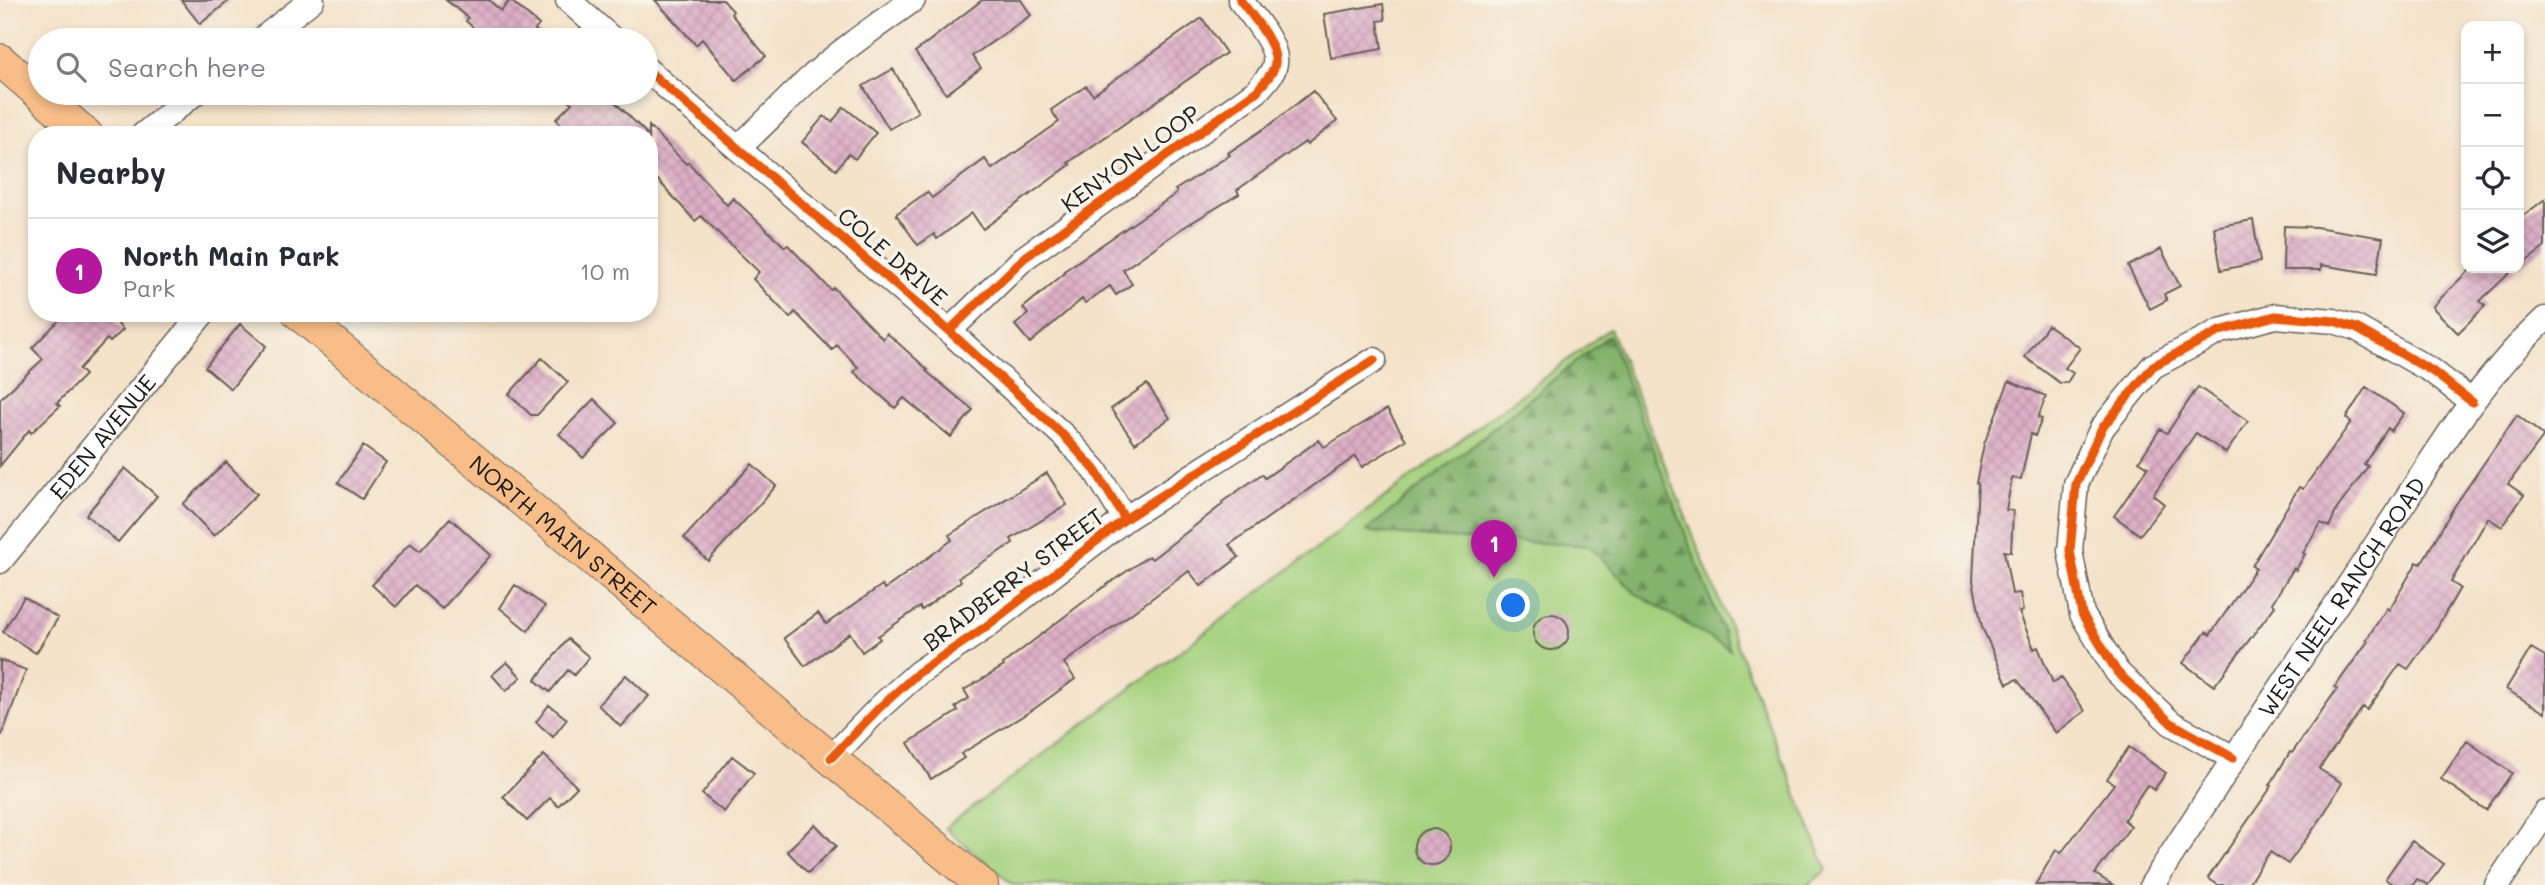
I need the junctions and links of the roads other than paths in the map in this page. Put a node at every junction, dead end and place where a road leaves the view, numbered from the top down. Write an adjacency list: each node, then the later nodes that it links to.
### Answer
1 (312, 0): 5 (street)
2 (568, 0): 6 (street)
3 (913, 0): 14 (street)
4 (1240, 0): 18 (street, KENYON LOOP)
5 (276, 28)
6 (599, 28)
7 (3, 67): 9 (main road)
8 (658, 79): 14 (street, COLE DRIVE)
9 (28, 87)
10 (50, 105): 12 (main road)
11 (180, 105): 13 (street)
12 (76, 126)
13 (154, 126)
14 (739, 147): 18 (street, COLE DRIVE)
15 (2545, 319): 20 (street, WEST NEEL RANCH ROAD)
16 (196, 322): 22 (street, EDEN AVENUE)
17 (309, 322): 23 (main road, NORTH MAIN STREET)
18 (950, 331): 21 (street, COLE DRIVE)
19 (1374, 360): 21 (street, BRADBERRY STREET)
20 (2472, 402): 24 (street, WEST NEEL RANCH ROAD); 24 (street)
21 (1125, 519): 23 (street, BRADBERRY STREET)
22 (0, 561)
23 (831, 758): 26 (main road, NORTH MAIN STREET)
24 (2233, 758): 27 (street, WEST NEEL RANCH ROAD)
25 (2545, 813): 28 (street)
26 (982, 885)
27 (2152, 885)
28 (2497, 885)

